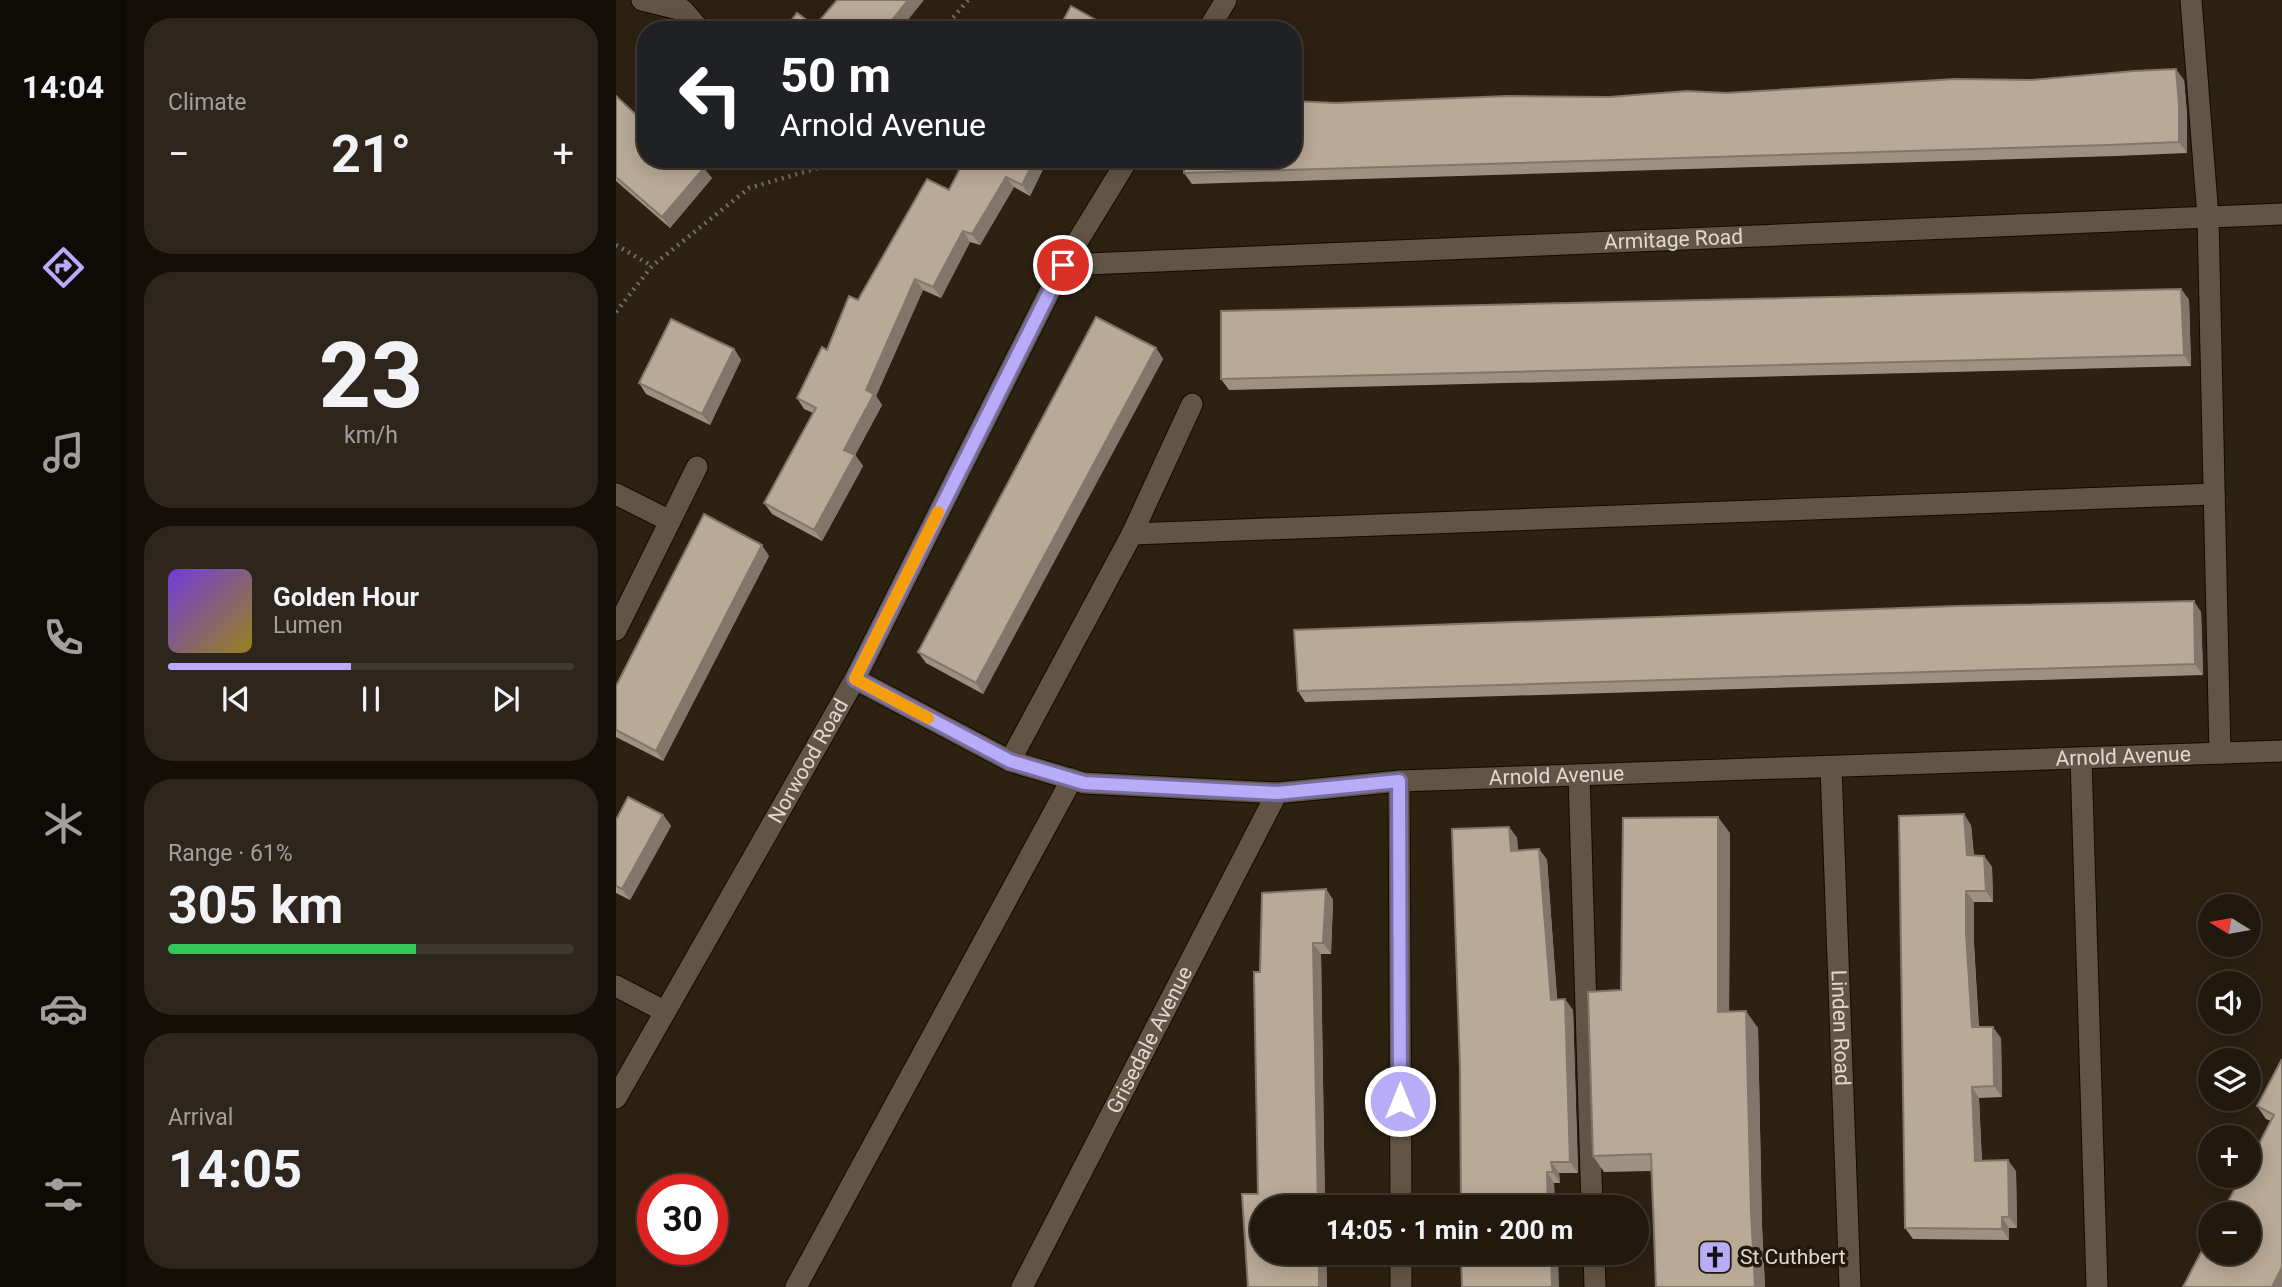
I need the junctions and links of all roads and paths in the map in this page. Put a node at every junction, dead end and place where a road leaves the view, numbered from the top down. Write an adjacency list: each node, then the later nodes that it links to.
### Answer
1 (642, 0): 5 (street)
2 (968, 0): 6 (path)
3 (1226, 0): 7 (street)
4 (2192, 0): 11 (street)
5 (692, 21)
6 (951, 21)
7 (1213, 21)
8 (818, 168): 14 (path)
9 (1122, 168): 13 (street, Norwood Road)
10 (2282, 214): 11 (street, Armitage Road)
11 (2208, 217): 13 (street, Armitage Road); 19 (street)
12 (616, 245): 14 (path)
13 (1063, 265): 23 (street, Norwood Road)
14 (652, 266): 15 (path)
15 (616, 312)
16 (1192, 404): 21 (street)
17 (697, 467): 20 (street)
18 (616, 494): 20 (street)
19 (2214, 494): 21 (street); 25 (street)
20 (670, 521): 22 (street)
21 (1132, 534): 27 (street)
22 (616, 630)
23 (855, 679): 27 (street, Arnold Avenue); 34 (street, Norwood Road)
24 (2282, 751): 25 (street, Arnold Avenue)
25 (2220, 753): 26 (street, Arnold Avenue)
26 (2081, 758): 28 (street, Arnold Avenue); 45 (street)
27 (1010, 761): 30 (street, Arnold Avenue)
28 (1831, 767): 29 (street, Arnold Avenue); 44 (street, Linden Road)
29 (1579, 775): 31 (street, Arnold Avenue); 37 (street)
30 (1072, 779): 32 (street, Arnold Avenue); 40 (street)
31 (1399, 781): 32 (street, Arnold Avenue); 36 (street)
32 (1277, 793): 41 (street, Grisedale Avenue)
33 (616, 986): 34 (street)
34 (664, 1011): 35 (street, Norwood Road)
35 (616, 1098)
36 (1401, 1195)
37 (1592, 1195)
38 (1401, 1265): 42 (street)
39 (1594, 1265): 43 (street)
40 (796, 1287)
41 (1022, 1287)
42 (1401, 1287)
43 (1595, 1287)
44 (1850, 1287)
45 (2097, 1287)

